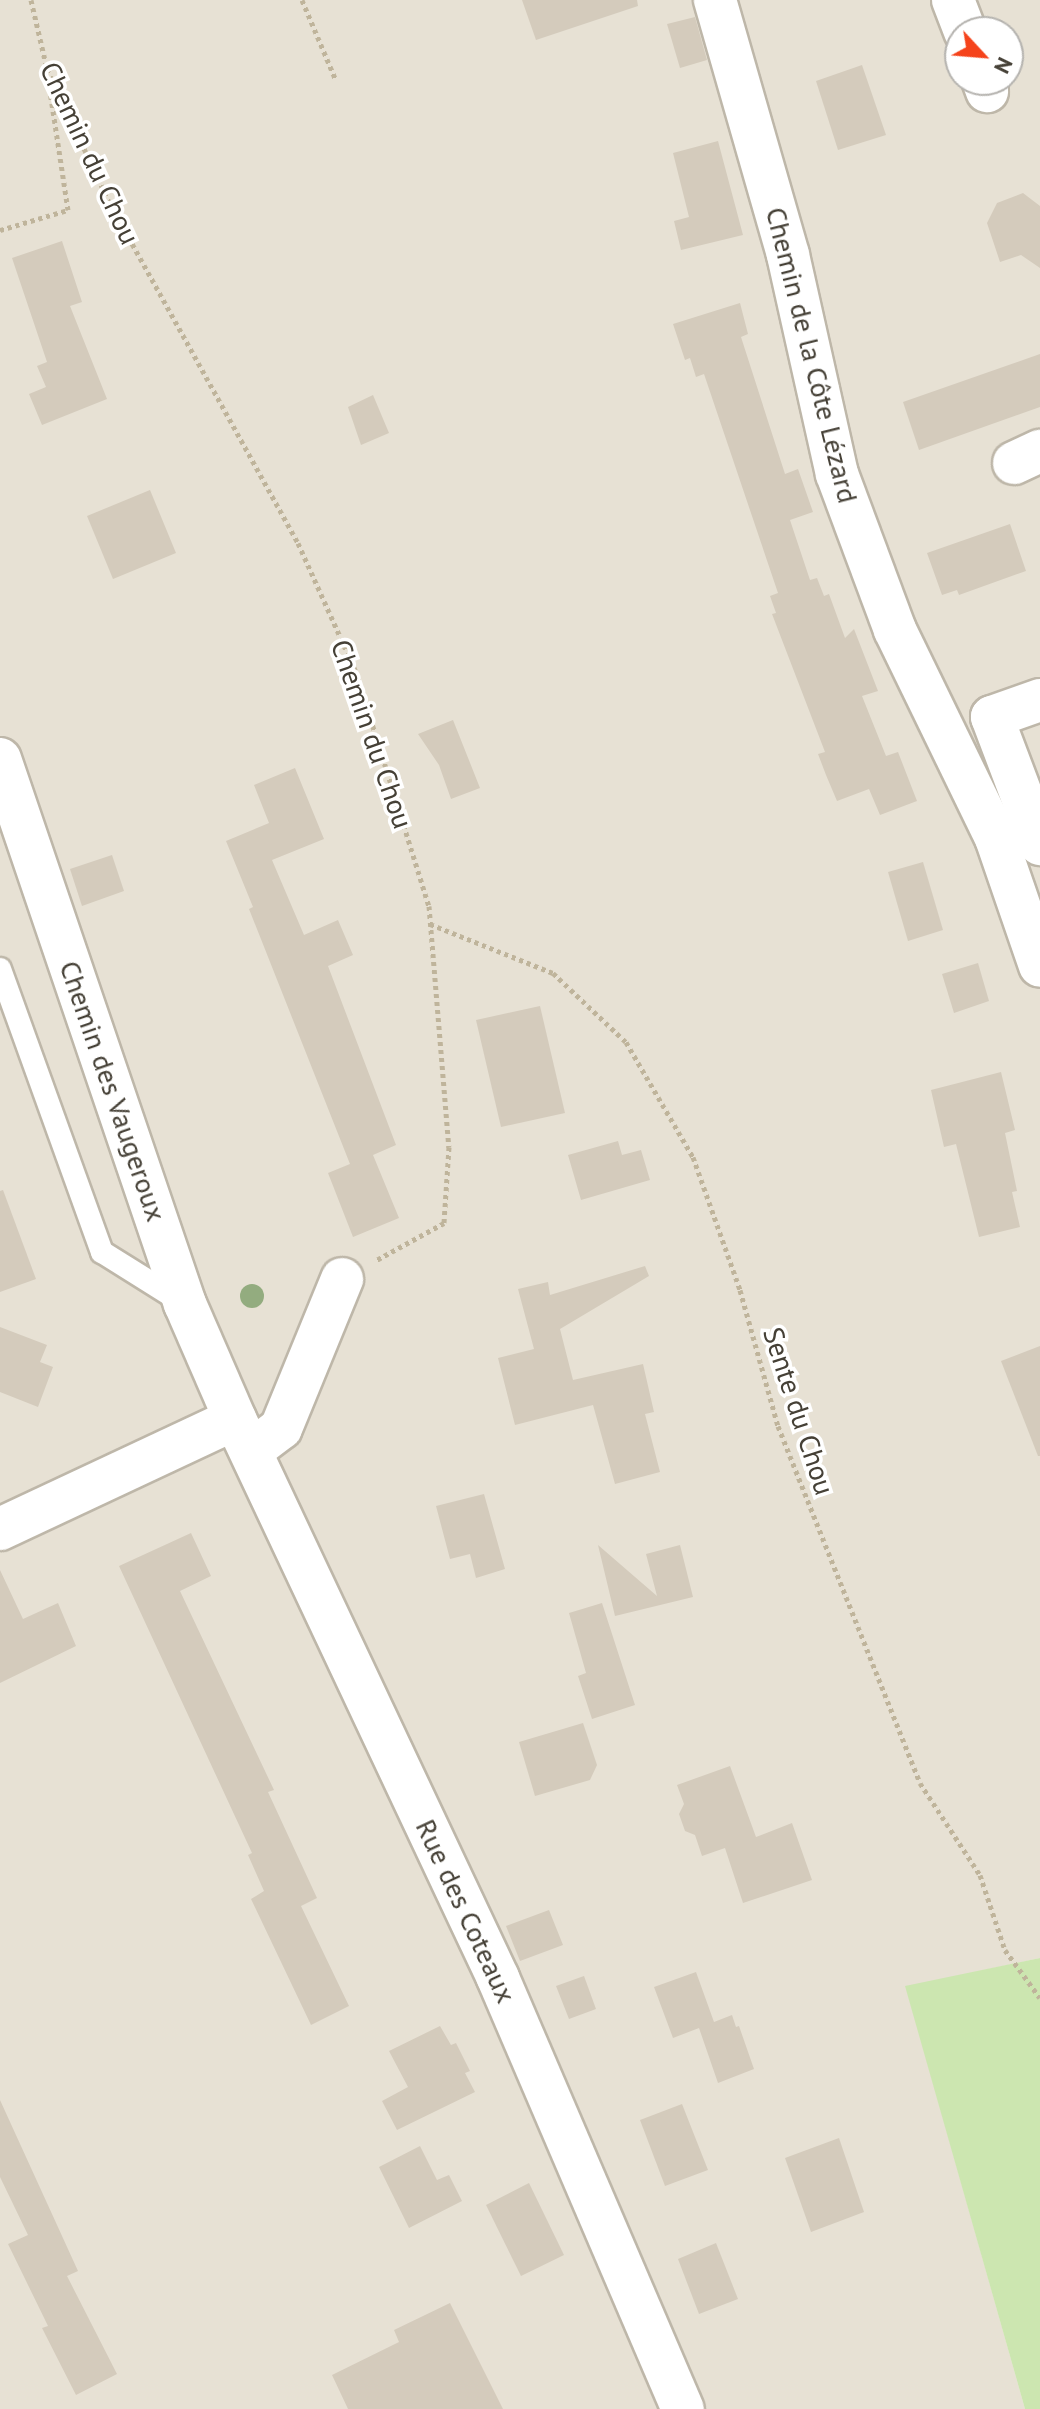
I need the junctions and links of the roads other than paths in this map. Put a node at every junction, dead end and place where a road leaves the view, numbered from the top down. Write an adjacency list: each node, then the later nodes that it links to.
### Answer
1 (715, 0): 5 (street, Chemin de la Côte Lézard)
2 (1040, 700): 4 (street)
3 (0, 759): 8 (street, Chemin des Vaugeroux)
4 (1040, 844)
5 (1040, 966)
6 (0, 969): 8 (lane)
7 (342, 1279): 9 (street)
8 (185, 1304): 9 (street, Chemin des Vaugeroux)
9 (243, 1435): 10 (street); 11 (street, Rue des Coteaux)
10 (0, 1529)
11 (683, 2409)

